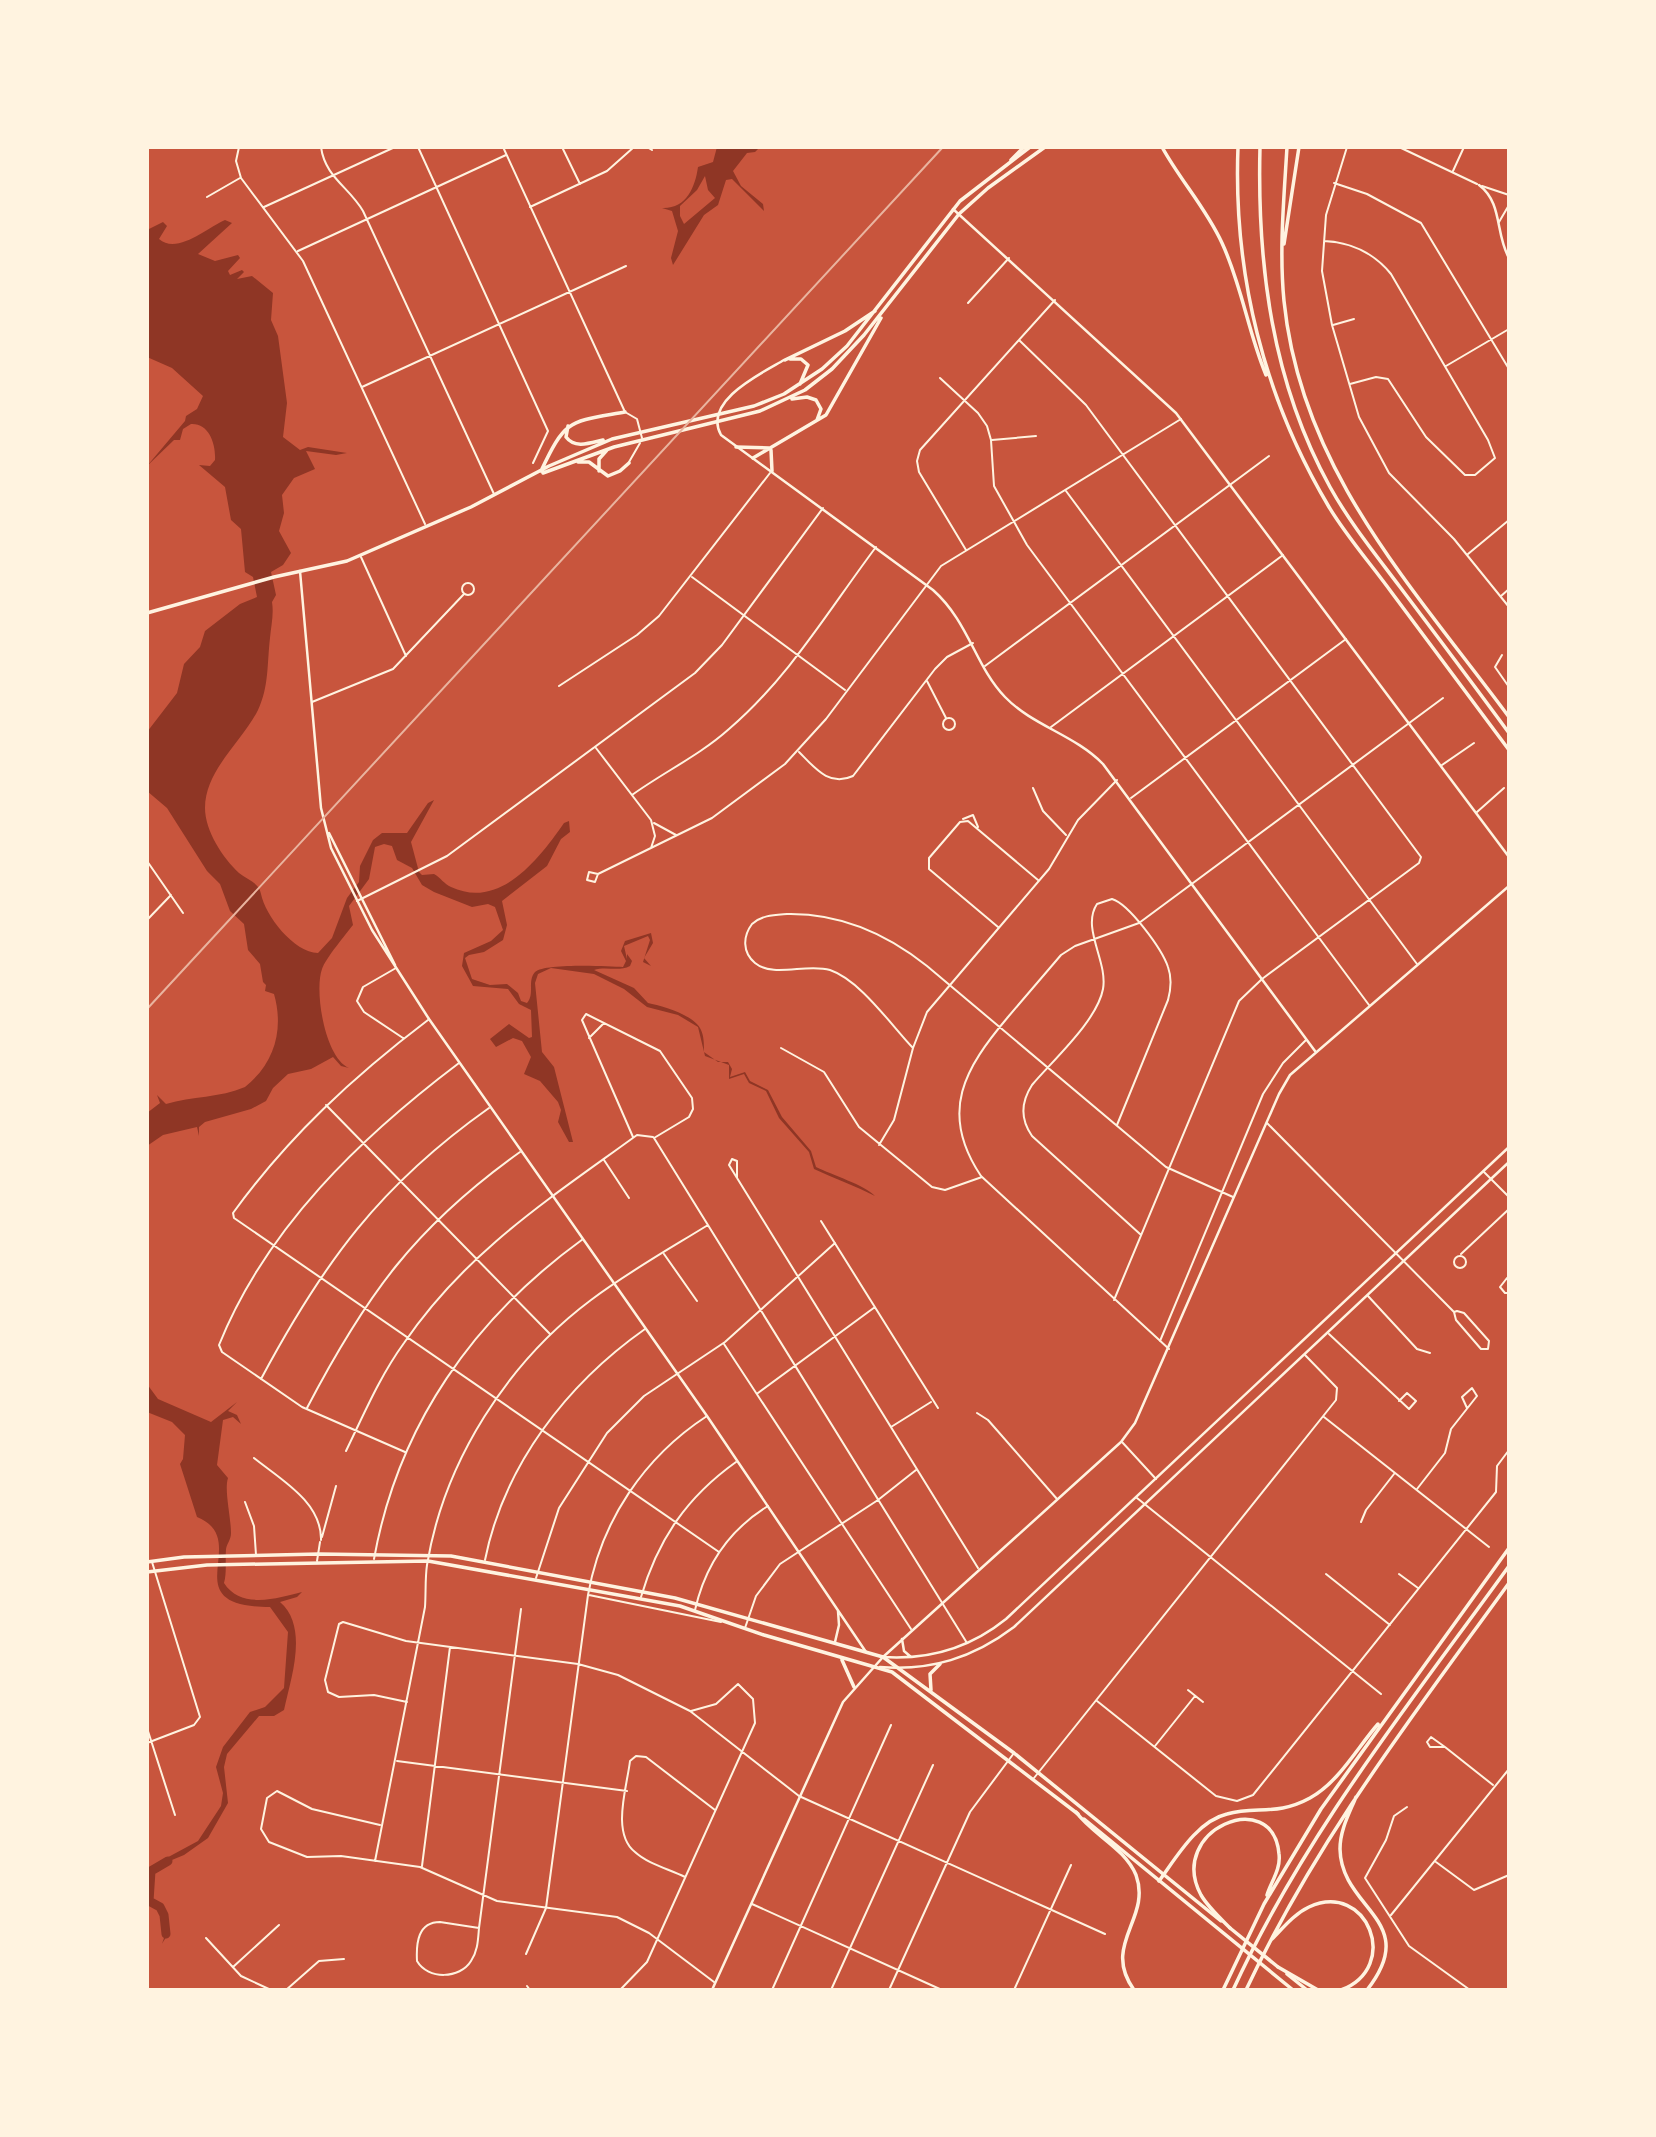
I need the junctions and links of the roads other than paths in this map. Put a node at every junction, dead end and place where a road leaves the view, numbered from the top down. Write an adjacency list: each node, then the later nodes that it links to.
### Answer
1 (239, 147): 25 (street)
2 (321, 147): 24 (street)
3 (396, 147): 24 (street)
4 (418, 147): 29 (street)
5 (503, 147): 21 (street)
6 (562, 147): 27 (street)
7 (634, 147): 27 (street)
8 (647, 147): 20 (street)
9 (1024, 147): 22 (main road)
10 (1030, 147): 22 (main road)
11 (1045, 147): 36 (main road)
12 (1162, 147): 64 (main road)
13 (1238, 147): 64 (main road)
14 (1260, 147): 131 (main road)
15 (1287, 147): 43 (main road)
16 (1299, 147): 43 (main road)
17 (1347, 147): 26 (street)
18 (1399, 147): 23 (street)
19 (1464, 147): 23 (street)
20 (652, 150)
21 (506, 155): 29 (street); 33 (street)
22 (1011, 160): 35 (main road)
23 (1453, 172): 28 (street)
24 (332, 176): 34 (street); 37 (street)
25 (241, 178): 31 (street); 34 (street)
26 (1334, 183): 39 (street); 55 (street)
27 (580, 184): 33 (street)
28 (1479, 185): 30 (street); 38 (street)
29 (436, 187): 37 (street); 51 (street)
30 (1509, 195)
31 (208, 197)
32 (1509, 205): 38 (street)
33 (530, 207): 45 (street)
34 (263, 208): 40 (street)
35 (953, 209): 36 (street); 48 (main road)
36 (959, 214): 41 (street); 49 (main road)
37 (367, 219): 40 (street); 56 (street)
38 (1499, 225): 42 (street)
39 (1323, 241): 52 (street); 58 (street)
40 (297, 251): 63 (street)
41 (1009, 258): 46 (street); 47 (street)
42 (1509, 258)
43 (1281, 260): 126 (main road)
44 (626, 266): 45 (street)
45 (569, 292): 51 (street); 67 (street)
46 (1055, 300): 54 (street); 68 (street)
47 (968, 303)
48 (877, 311): 57 (main road); 62 (main road)
49 (882, 314): 66 (main road); 70 (main road)
50 (1354, 318): 52 (street)
51 (499, 325): 56 (street); 80 (street)
52 (1332, 325): 61 (street)
53 (1509, 329): 55 (street)
54 (1019, 340): 65 (street); 77 (street)
55 (1491, 340): 58 (street); 59 (street)
56 (430, 356): 63 (street); 88 (street)
57 (785, 360): 62 (main road); 75 (street)
58 (1445, 366): 61 (street)
59 (1509, 369)
60 (940, 378): 65 (street)
61 (1349, 384): 97 (street)
62 (798, 386): 72 (main road)
63 (361, 388): 93 (street)
64 (1273, 393): 134 (main road)
65 (964, 400): 73 (street); 95 (street)
66 (783, 401): 70 (main road); 74 (main road)
67 (625, 412): 69 (main road); 82 (street)
68 (1181, 419): 77 (street); 86 (street)
69 (569, 425): 72 (main road); 85 (main road)
70 (810, 426): 76 (main road)
71 (1036, 436): 73 (street)
72 (612, 439): 85 (main road)
73 (991, 440): 91 (street)
74 (614, 447): 81 (main road); 84 (main road)
75 (736, 447): 76 (main road); 79 (street)
76 (771, 448): 79 (main road); 83 (main road)
77 (1124, 455): 87 (street); 92 (street)
78 (1269, 456): 86 (street)
79 (753, 458): 83 (street)
80 (533, 463)
81 (569, 463): 84 (main road); 85 (main road)
82 (628, 463): 84 (main road)
83 (772, 471): 89 (street); 101 (street)
84 (600, 472)
85 (541, 473): 88 (main road)
86 (1230, 484): 92 (street); 96 (street)
87 (1065, 490): 91 (street); 99 (street)
88 (495, 496): 93 (main road)
89 (823, 508): 94 (street); 110 (street)
90 (1509, 520): 97 (street)
91 (1013, 522): 95 (street); 107 (street)
92 (1175, 525): 99 (street); 105 (street)
93 (426, 528): 98 (main road)
94 (876, 547): 102 (street); 114 (street)
95 (966, 551): 102 (street)
96 (1283, 555): 105 (street); 112 (street)
97 (1467, 555): 106 (street)
98 (361, 556): 100 (main road); 116 (street)
99 (1121, 566): 107 (street); 111 (street)
100 (299, 571): 109 (main road); 125 (street)
101 (691, 577): 110 (street); 121 (street)
102 (926, 584): 113 (street); 123 (street)
103 (1509, 589): 106 (street)
104 (464, 594): 116 (street)
105 (1228, 596): 111 (street); 120 (street)
106 (1500, 596): 108 (street)
107 (1070, 604): 117 (street); 118 (street)
108 (1509, 607)
109 (147, 613)
110 (744, 616): 114 (street); 133 (street)
111 (1173, 636): 118 (street); 128 (street)
112 (1346, 639): 120 (street); 129 (street)
113 (974, 643): 117 (street); 119 (street)
114 (796, 654): 123 (street); 142 (street)
115 (1502, 655): 122 (street)
116 (406, 656): 125 (street)
117 (985, 666): 130 (street)
118 (1123, 674): 130 (street); 136 (street)
119 (927, 680): 127 (street); 135 (street)
120 (1291, 680): 128 (street); 137 (street)
121 (559, 686)
122 (1509, 687)
123 (846, 691): 135 (street)
124 (1444, 698): 129 (street)
125 (311, 702): 149 (street)
126 (1509, 716)
127 (946, 718)
128 (1236, 721): 136 (street); 144 (street)
129 (1409, 723): 137 (street); 138 (street)
130 (1051, 727): 139 (street)
131 (1509, 733)
132 (1474, 743): 138 (street)
133 (596, 747): 142 (street); 161 (street)
134 (1509, 750)
135 (798, 751): 150 (street)
136 (1185, 758): 143 (street); 152 (street)
137 (1353, 764): 144 (street); 162 (street)
138 (1441, 766): 145 (street)
139 (1117, 780): 143 (street); 151 (street)
140 (1504, 788): 145 (street)
141 (1033, 789): 151 (street)
142 (632, 795): 146 (street)
143 (1130, 799): 158 (street)
144 (1298, 805): 152 (street); 162 (street)
145 (1476, 813): 154 (street)
146 (651, 820): 150 (street); 153 (street)
147 (962, 820): 148 (street); 148 (street); 167 (street)
148 (978, 828): 157 (street)
149 (327, 829): 161 (street); 163 (street)
150 (677, 835): 153 (street)
151 (1066, 835): 157 (street)
152 (1248, 842): 158 (street); 168 (street)
153 (651, 848): 156 (street)
154 (1509, 857)
155 (147, 861): 160 (street)
156 (598, 874)
157 (1039, 880): 167 (street)
158 (1192, 884): 166 (street); 172 (street)
159 (1509, 886): 170 (street)
160 (171, 895): 164 (street); 165 (street)
161 (362, 899): 163 (street); 171 (street)
162 (1369, 900): 168 (street); 170 (street)
163 (357, 901): 171 (street)
164 (183, 913)
165 (147, 920)
166 (1139, 923): 169 (street); 169 (street); 189 (street)
167 (999, 927): 173 (street)
168 (1318, 937): 172 (street); 174 (street)
169 (1095, 939): 177 (street); 185 (street)
170 (1417, 964): 174 (street)
171 (396, 968): 175 (street); 178 (street)
172 (1262, 979): 180 (street); 198 (street)
173 (949, 985): 177 (street); 182 (street); 182 (street)
174 (1370, 1005): 183 (street)
175 (429, 1019): 178 (street); 184 (street)
176 (605, 1022): 179 (street); 179 (street); 191 (street)
177 (999, 1027): 185 (street); 200 (street)
178 (404, 1038): 186 (street)
179 (589, 1038): 190 (street)
180 (1307, 1040): 183 (street); 204 (street)
181 (781, 1048): 193 (street)
182 (913, 1048): 193 (street)
183 (1315, 1051): 188 (street)
184 (460, 1063): 187 (street); 192 (street)
185 (1047, 1067): 189 (street); 213 (street)
186 (326, 1104): 192 (street); 216 (street)
187 (491, 1108): 195 (street); 203 (street)
188 (1266, 1122): 206 (street); 218 (street)
189 (1117, 1126): 198 (street)
190 (633, 1138): 191 (street); 196 (street)
191 (654, 1138): 212 (street)
192 (363, 1143): 203 (street); 216 (street)
193 (879, 1145): 200 (street)
194 (1509, 1147): 199 (street)
195 (522, 1151): 205 (street); 210 (street)
196 (604, 1159): 205 (street); 208 (street)
197 (1509, 1162): 202 (street)
198 (1168, 1168): 204 (street); 213 (street)
199 (1483, 1171): 202 (street); 218 (street)
200 (982, 1177): 230 (street)
201 (737, 1178): 201 (street); 223 (street)
202 (1491, 1179): 207 (street); 221 (street)
203 (401, 1181): 210 (street); 222 (street)
204 (1222, 1192): 206 (street); 240 (street)
205 (552, 1195): 214 (street); 220 (street)
206 (1234, 1197): 242 (street)
207 (1509, 1197)
208 (629, 1198)
209 (1509, 1209): 219 (street)
210 (438, 1219): 220 (street); 232 (street)
211 (821, 1221): 215 (street)
212 (708, 1225): 217 (street); 233 (street)
213 (1141, 1234): 230 (street)
214 (583, 1239): 225 (street); 227 (street)
215 (835, 1243): 223 (street); 231 (street)
216 (274, 1247): 222 (street); 248 (street)
217 (664, 1253): 225 (street); 229 (street)
218 (1395, 1254): 221 (street); 271 (street)
219 (1461, 1254)
220 (475, 1257): 227 (street); 239 (street)
221 (1404, 1261): 228 (street); 234 (street)
222 (318, 1278): 232 (street); 248 (street)
223 (798, 1278): 233 (street); 238 (street)
224 (1508, 1278): 226 (street)
225 (614, 1283): 235 (street); 237 (street)
226 (1509, 1293)
227 (513, 1296): 237 (street); 246 (street)
228 (1367, 1296): 236 (street); 243 (street)
229 (697, 1300)
230 (1114, 1300): 240 (street)
231 (876, 1307): 238 (street); 251 (street)
232 (363, 1308): 239 (street); 255 (street)
233 (761, 1311): 241 (street); 245 (street)
234 (1454, 1312): 234 (street)
235 (646, 1328): 247 (street); 261 (street)
236 (1328, 1334): 244 (street); 252 (street)
237 (551, 1335): 250 (street)
238 (834, 1336): 245 (street); 259 (street)
239 (407, 1338): 246 (street); 260 (street)
240 (1160, 1341): 242 (street)
241 (723, 1343): 247 (street); 249 (street)
242 (1169, 1349): 262 (street)
243 (1430, 1353)
244 (1305, 1355): 258 (street); 279 (street)
245 (795, 1365): 249 (street); 276 (street)
246 (451, 1369): 250 (street); 265 (street)
247 (677, 1373): 257 (street); 267 (street)
248 (261, 1380): 255 (street)
249 (757, 1394): 282 (street)
250 (496, 1400): 261 (street); 292 (street)
251 (933, 1401): 253 (street); 259 (street)
252 (1399, 1401): 252 (street)
253 (938, 1408)
254 (1467, 1408): 254 (street); 273 (street)
255 (307, 1409): 260 (street)
256 (977, 1413): 277 (street)
257 (707, 1416): 268 (street); 274 (street)
258 (1323, 1416): 270 (street); 294 (street)
259 (891, 1427): 269 (street)
260 (356, 1430): 264 (street); 265 (street)
261 (542, 1430): 267 (street); 299 (street)
262 (1121, 1442): 271 (street); 277 (street)
263 (1509, 1450): 284 (street)
264 (346, 1451)
265 (405, 1452): 290 (street)
266 (254, 1458): 285 (street)
267 (586, 1461): 274 (street); 304 (street)
268 (737, 1461): 280 (street); 281 (street)
269 (917, 1470): 276 (street); 302 (street)
270 (1394, 1473): 273 (street); 283 (street)
271 (1157, 1479): 275 (street)
272 (336, 1486): 285 (street)
273 (1417, 1490): 284 (street)
274 (630, 1491): 281 (street); 308 (street)
275 (1137, 1498): 279 (street); 321 (street)
276 (878, 1500): 282 (street); 316 (street)
277 (1057, 1500): 302 (street)
278 (246, 1502): 293 (street)
279 (1145, 1505): 294 (street); 324 (street)
280 (768, 1506): 288 (street); 289 (street)
281 (674, 1521): 289 (street); 312 (street)
282 (843, 1522): 288 (street); 326 (street)
283 (1361, 1522)
284 (1466, 1530): 286 (street); 311 (street)
285 (321, 1540): 291 (street)
286 (1489, 1547)
287 (1509, 1548): 350 (main road)
288 (797, 1551): 319 (street); 320 (street)
289 (719, 1552): 315 (street)
290 (375, 1553): 291 (main road); 292 (main road); 295 (street)
291 (318, 1554): 293 (main road); 298 (street)
292 (430, 1554): 297 (street); 299 (main road)
293 (256, 1555): 296 (main road)
294 (1210, 1558): 341 (street); 347 (street)
295 (374, 1560): 297 (main road); 298 (main road)
296 (149, 1561): 301 (street)
297 (428, 1561): 307 (main road); 328 (street)
298 (317, 1562): 301 (main road)
299 (484, 1562): 304 (main road)
300 (1509, 1566): 423 (main road)
301 (155, 1570): 303 (main road); 354 (street)
302 (979, 1570): 316 (street)
303 (147, 1572)
304 (537, 1572): 307 (street); 308 (main road)
305 (1326, 1574): 323 (street)
306 (1399, 1574): 311 (street)
307 (536, 1578): 310 (main road)
308 (590, 1581): 310 (street); 312 (main road)
309 (1509, 1583): 370 (main road)
310 (589, 1588): 313 (street); 314 (main road)
311 (1419, 1589): 323 (street)
312 (642, 1591): 314 (street); 315 (main road)
313 (588, 1595): 322 (street); 337 (street)
314 (640, 1598): 318 (main road)
315 (696, 1603): 318 (street); 320 (main road)
316 (942, 1603): 326 (street); 329 (street)
317 (521, 1609): 333 (street)
318 (694, 1611): 322 (main road)
319 (838, 1611): 330 (street); 332 (street)
320 (748, 1619): 325 (street); 330 (main road)
321 (1006, 1619): 324 (street); 329 (street)
322 (731, 1624): 325 (main road)
323 (1390, 1625): 341 (street)
324 (1014, 1627): 338 (street)
325 (745, 1629): 336 (main road)
326 (912, 1630): 327 (street)
327 (902, 1639): 334 (street); 335 (street)
328 (418, 1643): 331 (street); 348 (street); 348 (street)
329 (967, 1643): 335 (street)
330 (834, 1645): 332 (main road)
331 (450, 1647): 333 (street); 363 (street)
332 (867, 1654): 334 (main road)
333 (515, 1655): 337 (street); 366 (street)
334 (883, 1657): 335 (street); 339 (street); 340 (main road)
335 (911, 1657)
336 (841, 1658): 339 (main road); 342 (main road)
337 (578, 1664): 351 (street); 368 (street)
338 (940, 1664): 340 (street); 344 (main road)
339 (873, 1666): 340 (street); 342 (street); 360 (main road)
340 (902, 1668): 344 (main road)
341 (1352, 1672): 345 (street); 356 (street)
342 (854, 1686): 372 (street)
343 (1188, 1690): 346 (street)
344 (932, 1692): 359 (main road)
345 (1381, 1694)
346 (1195, 1696): 349 (street); 356 (street)
347 (1097, 1701): 356 (street); 365 (street)
348 (407, 1702): 361 (street)
349 (1203, 1702)
350 (1394, 1706): 385 (main road); 391 (main road)
351 (690, 1711): 358 (street); 358 (street)
352 (891, 1725): 377 (street)
353 (147, 1728): 354 (street)
354 (151, 1741): 355 (street); 376 (street)
355 (147, 1743)
356 (1154, 1747)
357 (1445, 1747): 357 (street); 369 (street)
358 (743, 1751): 372 (street); 374 (street)
359 (1014, 1753): 360 (street); 365 (main road)
360 (1009, 1760): 367 (main road); 382 (street)
361 (396, 1761): 363 (street); 378 (street)
362 (933, 1765): 379 (street)
363 (435, 1767): 366 (street); 384 (street)
364 (1509, 1769): 369 (street)
365 (1038, 1773): 367 (street); 385 (main road)
366 (499, 1775): 368 (street); 389 (street)
367 (1033, 1779): 375 (main road)
368 (563, 1783): 371 (street); 392 (street)
369 (1495, 1786): 381 (street)
370 (1360, 1788): 402 (main road); 429 (main road)
371 (626, 1791): 374 (street); 387 (street)
372 (799, 1796): 377 (street); 390 (street)
373 (1407, 1807): 394 (street)
374 (716, 1810): 387 (street)
375 (1076, 1812): 388 (main road); 421 (main road)
376 (175, 1815)
377 (850, 1818): 379 (street); 396 (street)
378 (382, 1825): 380 (street); 380 (street)
379 (899, 1841): 382 (street); 403 (street)
380 (375, 1861): 384 (street)
381 (1435, 1861): 386 (street); 394 (street)
382 (947, 1863): 393 (street); 408 (street)
383 (1071, 1865): 393 (street)
384 (422, 1867): 389 (street)
385 (1164, 1875): 388 (main road); 398 (main road)
386 (1509, 1875)
387 (686, 1878): 401 (street)
388 (1159, 1881): 425 (main road)
389 (483, 1896): 392 (street); 397 (street)
390 (751, 1904): 396 (street); 409 (street)
391 (1264, 1904): 398 (main road); 422 (main road)
392 (546, 1908): 401 (street); 404 (street)
393 (1051, 1909): 399 (street); 420 (street)
394 (1391, 1916): 430 (street)
395 (279, 1925): 407 (street)
396 (801, 1926): 403 (street); 416 (street)
397 (479, 1928): 397 (street)
398 (1230, 1928): 406 (main road)
399 (1105, 1934)
400 (206, 1938): 407 (street)
401 (657, 1939): 409 (street); 414 (street)
402 (1268, 1943): 424 (main road); 428 (main road)
403 (850, 1948): 408 (street); 417 (street)
404 (526, 1954)
405 (344, 1959): 412 (street)
406 (1278, 1967): 426 (main road); 427 (main road)
407 (232, 1968): 411 (street)
408 (898, 1970): 418 (street); 419 (street)
409 (715, 1983): 415 (street)
410 (527, 1986): 413 (street)
411 (271, 1990)
412 (286, 1990)
413 (530, 1990)
414 (620, 1990)
415 (712, 1990)
416 (772, 1990)
417 (831, 1990)
418 (889, 1990)
419 (942, 1990)
420 (1014, 1990)
421 (1134, 1990)
422 (1223, 1990)
423 (1233, 1990)
424 (1246, 1990)
425 (1293, 1990)
426 (1307, 1990)
427 (1318, 1990)
428 (1341, 1990)
429 (1367, 1990)
430 (1470, 1990)

